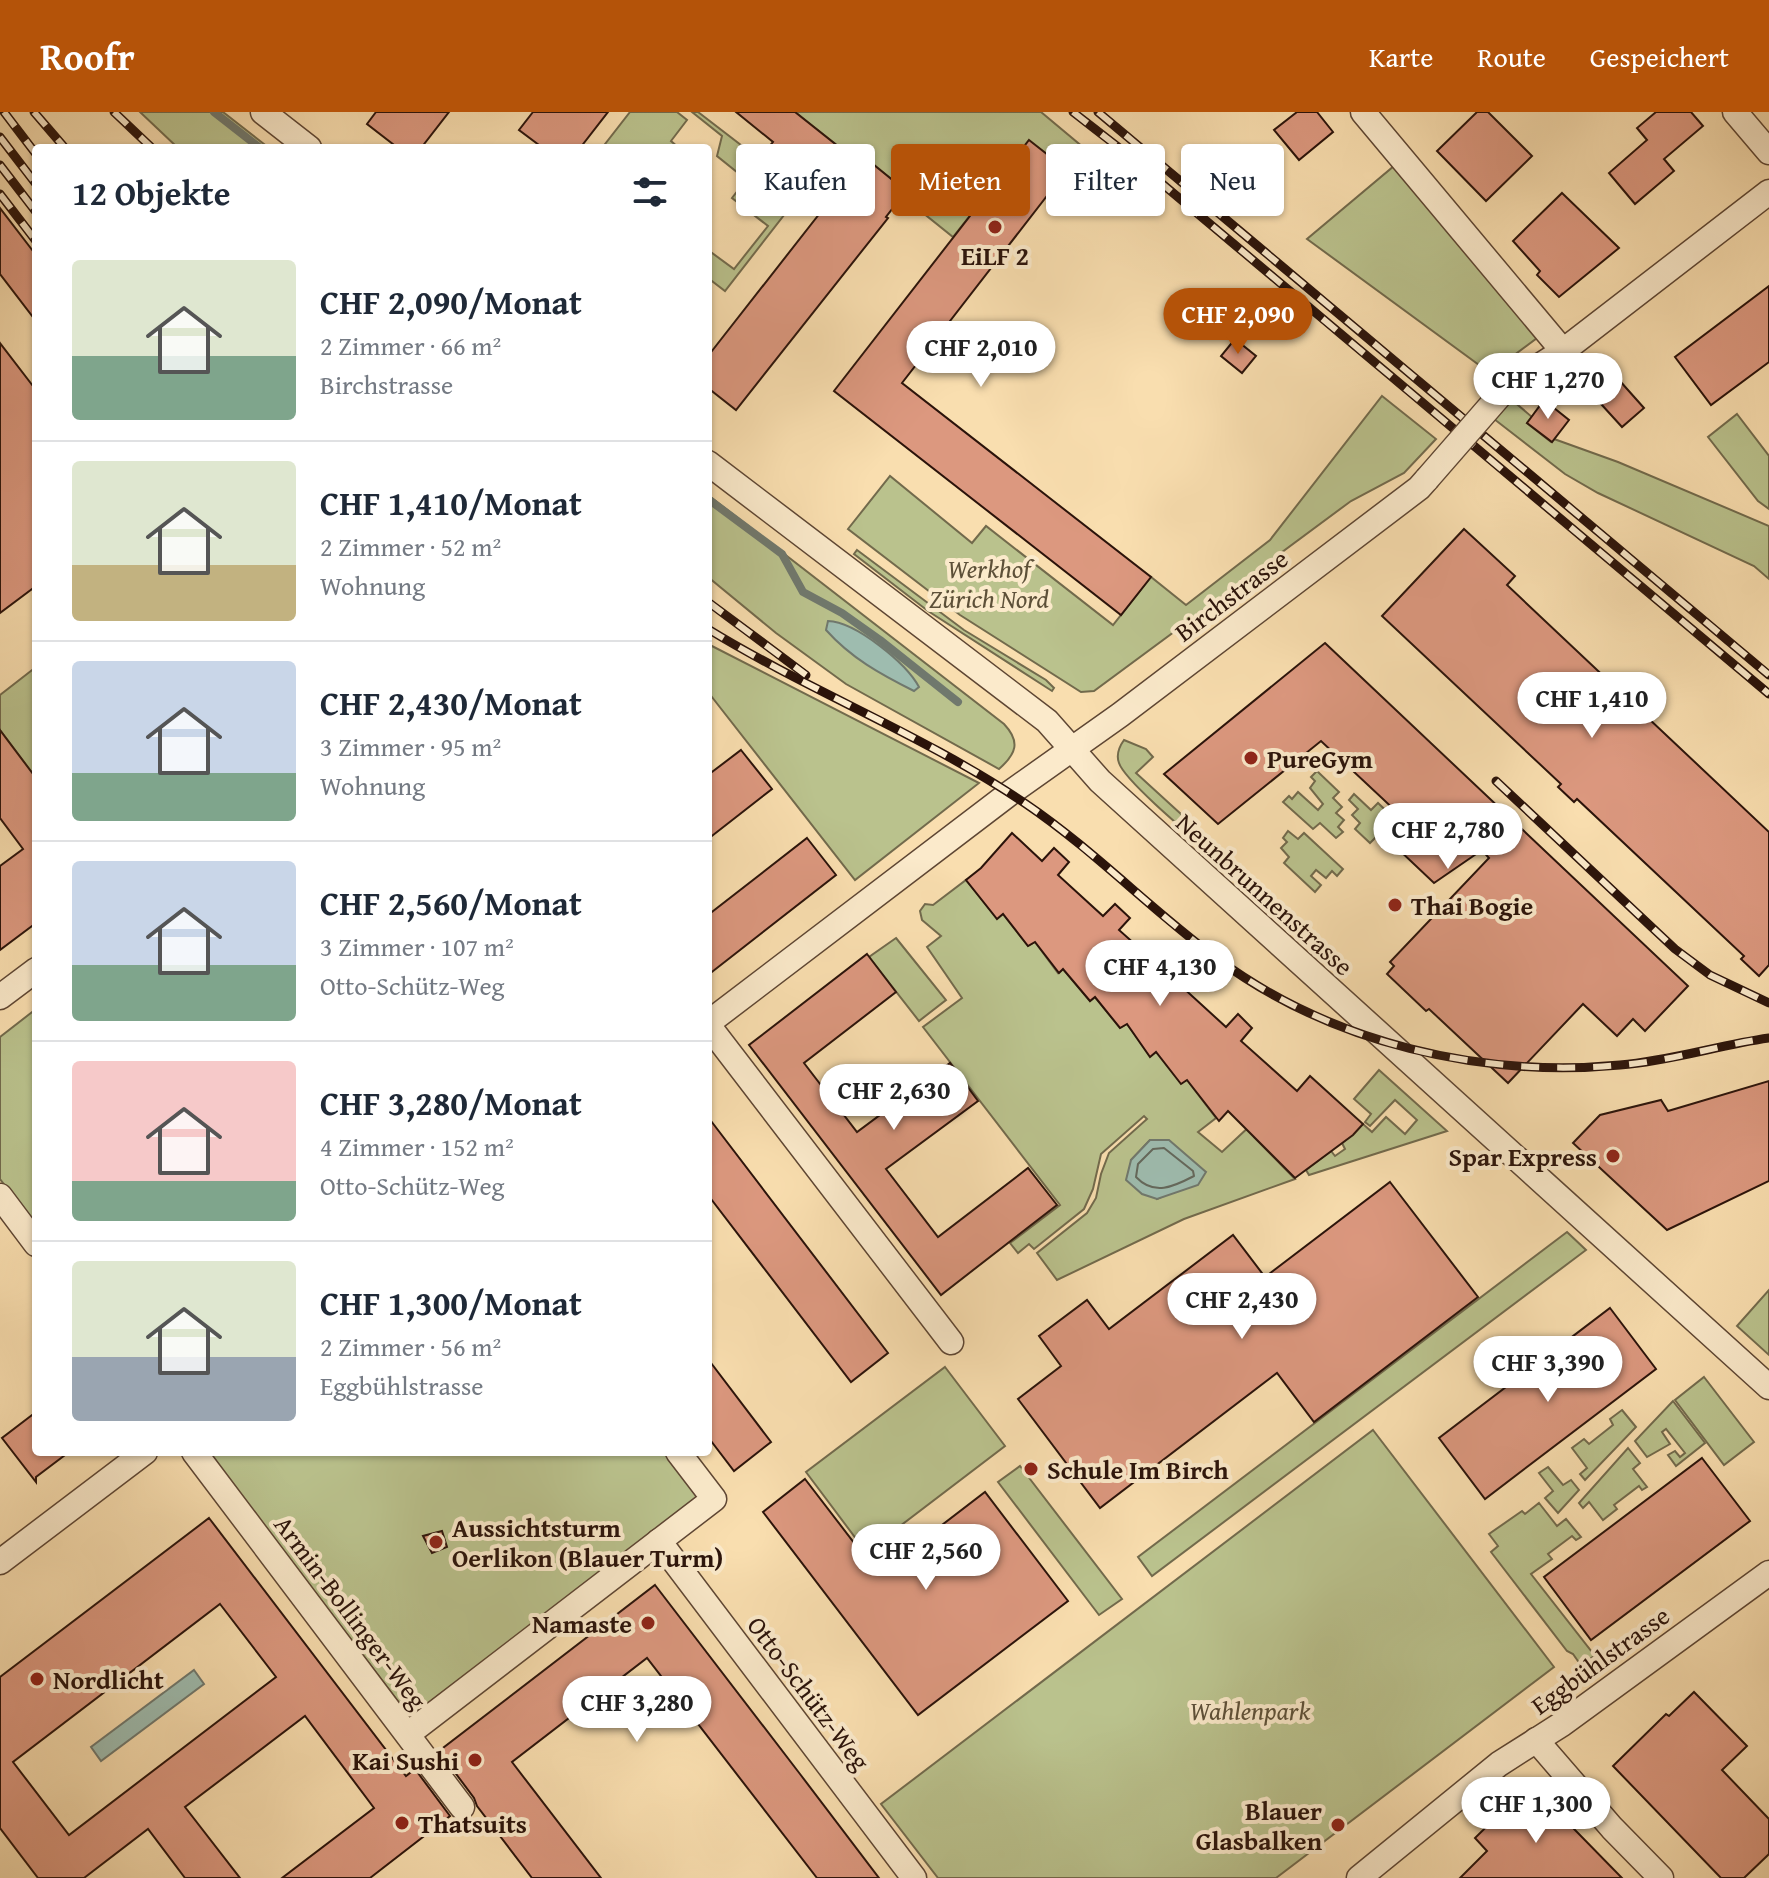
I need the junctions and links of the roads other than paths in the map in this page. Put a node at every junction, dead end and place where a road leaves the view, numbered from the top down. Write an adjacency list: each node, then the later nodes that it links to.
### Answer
1 (263, 112): 4 (street)
2 (1363, 112): 7 (street)
3 (1735, 112): 5 (street)
4 (304, 144)
5 (1769, 152)
6 (1769, 192): 7 (street, Birchstrasse)
7 (1563, 351): 9 (street, Birchstrasse, bridge)
8 (712, 466): 9 (street, Neunbrunnenstrasse)
9 (1072, 749): 12 (street, Birchstrasse); 17 (street, Neunbrunnenstrasse)
10 (32, 973): 11 (street)
11 (0, 997)
12 (712, 1021)
13 (712, 1029): 16 (street)
14 (0, 1196): 15 (street)
15 (32, 1239)
16 (951, 1342)
17 (1769, 1387)
18 (140, 1456): 22 (street)
19 (197, 1456): 24 (street, Armin-Bollinger-Weg)
20 (681, 1456): 21 (street)
21 (659, 1541): 24 (street); 27 (street, Otto-Schütz-Weg)
22 (0, 1562)
23 (1769, 1573): 25 (street, Eggbühlstrasse)
24 (408, 1734): 26 (street, Armin-Bollinger-Weg)
25 (1536, 1740): 28 (street); 29 (street, Eggbühlstrasse)
26 (462, 1807)
27 (914, 1878)
28 (1359, 1878)
29 (1661, 1878)

